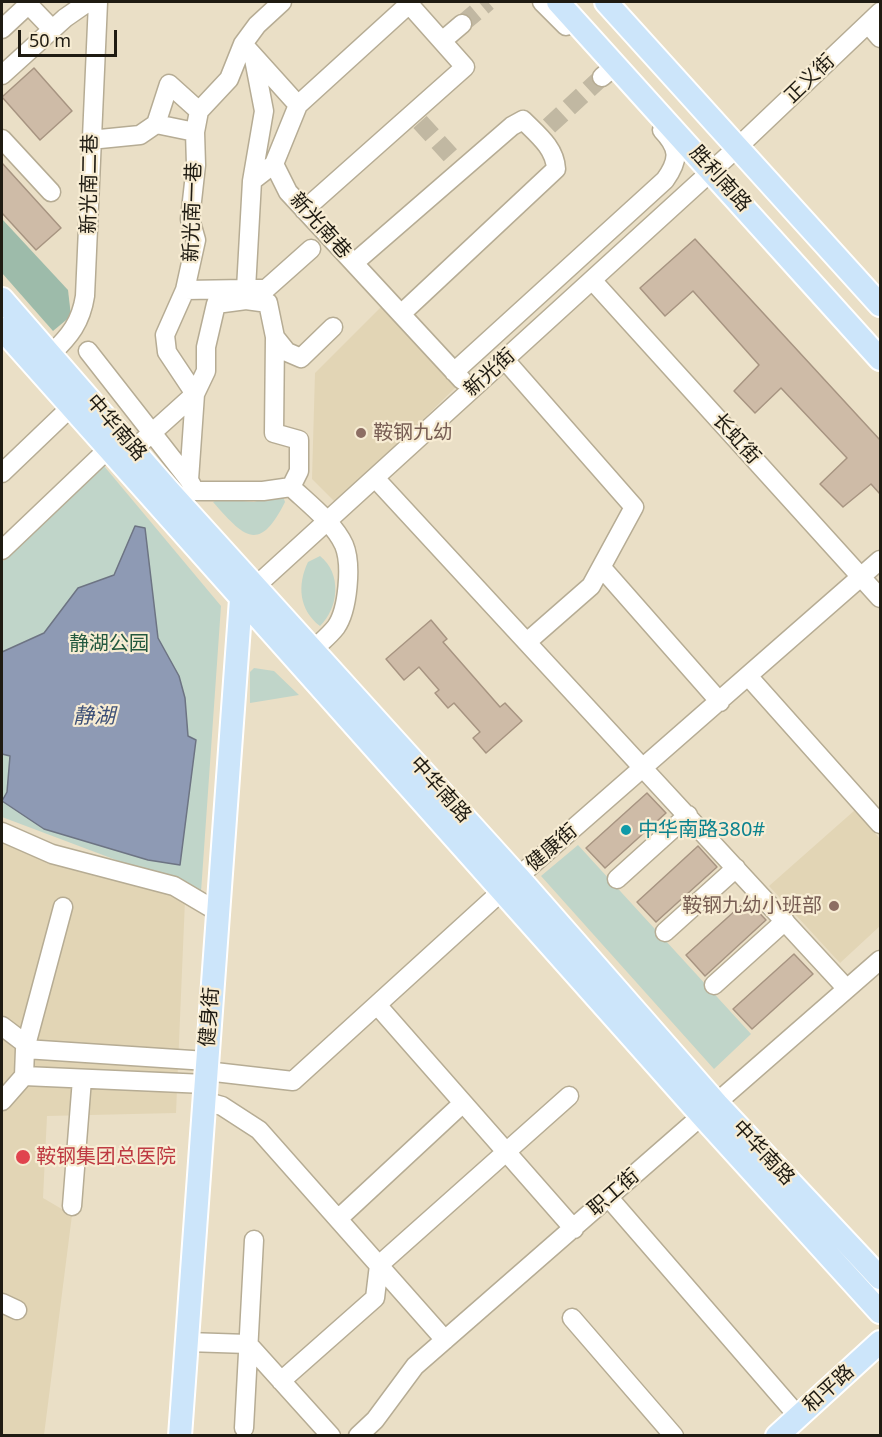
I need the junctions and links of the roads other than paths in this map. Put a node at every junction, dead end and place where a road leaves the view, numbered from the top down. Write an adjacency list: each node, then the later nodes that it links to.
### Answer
1 (88, 2): 11 (street)
2 (98, 2): 22 (street, 新光南二巷)
3 (282, 2): 14 (street)
4 (542, 2): 15 (street)
5 (558, 2): 15 (main road, 胜利南路)
6 (606, 2): 23 (main road, 胜利南路)
7 (30, 3): 10 (street); 11 (street)
8 (874, 18): 12 (street); 23 (street, 正义街)
9 (462, 24): 13 (street)
10 (2, 29)
11 (52, 29): 16 (street)
12 (880, 38)
13 (442, 41): 17 (street); 28 (street)
14 (248, 50): 17 (street); 18 (street); 26 (street)
15 (609, 71): 25 (main road, 胜利南路); 44 (street)
16 (2, 75)
17 (298, 105): 24 (street)
18 (199, 111): 19 (street); 20 (street, 新光南一巷)
19 (156, 124): 20 (street); 22 (street)
20 (195, 132): 33 (street, 新光南一巷)
21 (2, 139): 27 (street)
22 (90, 140): 41 (street, 新光南二巷)
23 (739, 146): 25 (street, 新光街); 35 (main road, 胜利南路)
24 (274, 164): 26 (street); 28 (street, 新光南巷)
25 (712, 170): 31 (street, 新光街); 42 (main road, 胜利南路)
26 (252, 181): 32 (street)
27 (51, 192)
28 (304, 210): 30 (street, 新光南巷)
29 (310, 249): 32 (street)
30 (354, 263): 36 (street, 新光南巷); 36 (street)
31 (592, 280): 43 (street, 新光街); 58 (street, 长虹街)
32 (246, 289): 33 (street)
33 (185, 290): 46 (street, 新光南一巷)
34 (2, 299): 41 (main road, 中华南路)
35 (880, 305)
36 (401, 314): 44 (street, 新光南巷)
37 (333, 327): 39 (street)
38 (2, 329): 47 (main road)
39 (275, 337): 46 (street); 53 (street)
40 (88, 351): 48 (street)
41 (51, 354): 48 (main road, 中华南路)
42 (880, 359)
43 (505, 360): 45 (street, 新光街); 57 (street)
44 (454, 372): 45 (street, 新光南巷)
45 (471, 390): 51 (street, 新光街)
46 (195, 394): 48 (street); 52 (street)
47 (71, 407): 49 (main road); 50 (street)
48 (142, 441): 52 (street); 59 (main road, 中华南路)
49 (108, 449): 55 (street); 59 (main road)
50 (2, 473)
51 (375, 478): 54 (street, 新光街); 61 (street)
52 (189, 480): 53 (street)
53 (291, 486): 54 (street)
54 (327, 522): 59 (street, 新光街); 62 (street)
55 (2, 550)
56 (880, 560): 58 (street, 健康街)
57 (602, 568): 61 (street); 64 (street)
58 (861, 577): 60 (street, 长虹街); 63 (street, 健康街)
59 (248, 593): 62 (main road, 中华南路); 71 (main road, 中华南路); 73 (main road, 健身街)
60 (880, 598)
61 (527, 642): 65 (street)
62 (313, 650): 71 (main road, 中华南路)
63 (748, 676): 64 (street, 健康街); 67 (street)
64 (720, 702): 65 (street, 健康街)
65 (644, 767): 66 (street); 71 (street, 健康街)
66 (688, 815): 69 (street); 70 (street)
67 (880, 824)
68 (2, 832): 73 (street)
69 (736, 868): 74 (street); 75 (street)
70 (617, 879)
71 (511, 884): 79 (street, 健康街); 88 (main road, 中华南路)
72 (63, 907): 81 (street)
73 (218, 912): 84 (main road, 健身街)
74 (785, 921): 77 (street); 78 (street)
75 (665, 932)
76 (880, 960): 78 (street, 职工街)
77 (714, 985)
78 (847, 989): 88 (street, 职工街)
79 (378, 1006): 84 (street, 健康街); 87 (street)
80 (2, 1026): 81 (street)
81 (26, 1047): 82 (street); 84 (street)
82 (24, 1076): 83 (street); 86 (street)
83 (82, 1078): 84 (street); 91 (street)
84 (206, 1079): 92 (street); 100 (main road, 健身街)
85 (569, 1096): 89 (street)
86 (2, 1101)
87 (463, 1103): 89 (street); 92 (street)
88 (710, 1111): 90 (street, 职工街); 96 (main road, 中华南路); 97 (main road, 中华南路)
89 (506, 1152): 93 (street); 95 (street)
90 (609, 1198): 93 (street, 职工街); 104 (street)
91 (72, 1206)
92 (338, 1219): 95 (street)
93 (573, 1229): 99 (street, 职工街)
94 (255, 1240): 102 (street)
95 (379, 1265): 99 (street); 103 (street)
96 (880, 1278)
97 (880, 1312)
98 (572, 1318): 109 (street)
99 (445, 1340): 108 (street, 职工街)
100 (187, 1342): 102 (street); 106 (main road, 健身街)
101 (880, 1342): 104 (main road, 和平路)
102 (248, 1344): 103 (street); 105 (street)
103 (281, 1381): 107 (street)
104 (798, 1416): 110 (main road, 和平路)
105 (244, 1428)
106 (180, 1436)
107 (331, 1436)
108 (358, 1436)
109 (674, 1436)
110 (777, 1436)

